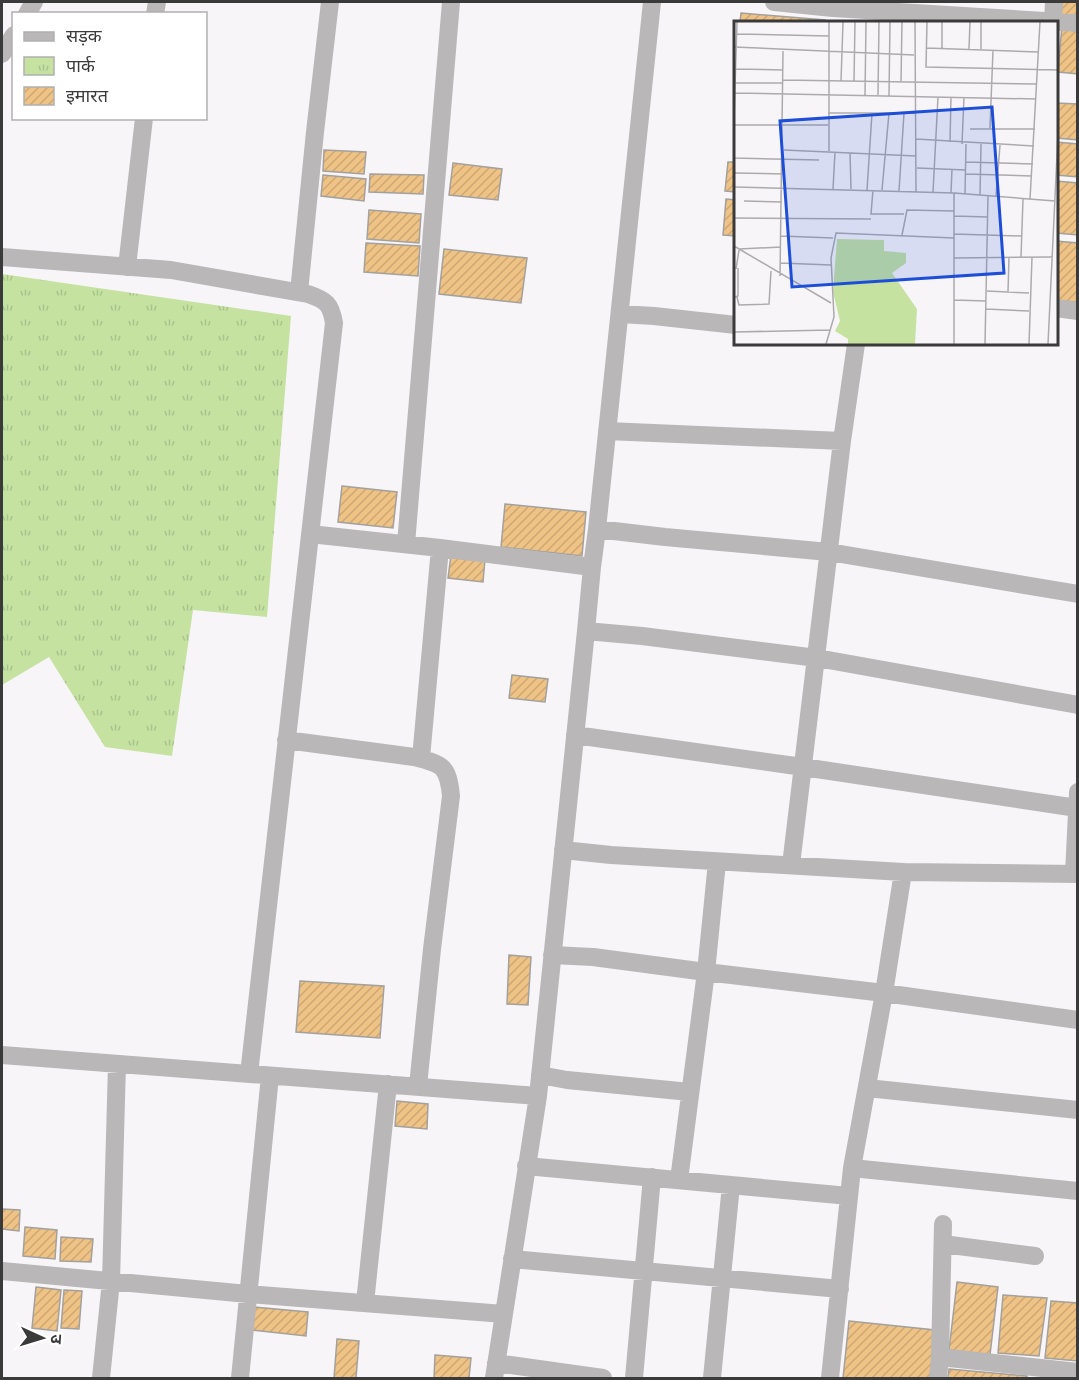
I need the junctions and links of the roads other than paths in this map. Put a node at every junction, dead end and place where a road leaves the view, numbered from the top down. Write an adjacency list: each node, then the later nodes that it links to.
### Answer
1 (330, 2): 17 (street)
2 (451, 2): 27 (street)
3 (652, 2): 20 (street)
4 (774, 2): 6 (street)
5 (1054, 2): 9 (street)
6 (833, 11): 7 (street)
7 (894, 17): 8 (street)
8 (1021, 21)
9 (1053, 21)
10 (1058, 22): 11 (street)
11 (1077, 23)
12 (12, 38): 13 (street)
13 (2, 54)
14 (144, 120): 16 (street)
15 (2, 257): 16 (street)
16 (128, 267): 17 (street)
17 (299, 292): 26 (street)
18 (1058, 308): 19 (street)
19 (1077, 311)
20 (620, 314): 21 (street); 23 (street)
21 (734, 325)
22 (856, 345): 24 (street)
23 (607, 431): 24 (street); 25 (street)
24 (842, 441): 29 (street)
25 (597, 529): 29 (street); 30 (street)
26 (310, 534): 27 (street); 36 (street)
27 (406, 544): 28 (street)
28 (440, 548): 30 (street); 37 (street)
29 (829, 552): 31 (street); 33 (street)
30 (592, 567): 32 (street)
31 (1077, 594)
32 (586, 631): 33 (street); 35 (street)
33 (817, 658): 34 (street); 38 (street)
34 (1077, 705)
35 (575, 735): 38 (street); 40 (street)
36 (286, 740): 37 (street); 51 (street)
37 (421, 758): 55 (street)
38 (803, 767): 39 (street); 42 (street)
39 (1077, 800): 44 (street)
40 (563, 850): 41 (street); 45 (street)
41 (717, 862): 42 (street); 46 (street)
42 (791, 866): 43 (street)
43 (903, 872): 44 (street); 47 (street)
44 (1076, 874)
45 (552, 955): 46 (street); 52 (street)
46 (706, 972): 47 (street); 57 (street)
47 (884, 993): 48 (street); 56 (street)
48 (1077, 1020)
49 (2, 1055): 50 (street)
50 (117, 1064): 51 (street); 74 (street)
51 (249, 1074): 53 (street)
52 (540, 1075): 57 (street); 58 (street)
53 (270, 1076): 54 (street); 76 (street)
54 (388, 1084): 55 (street); 77 (street)
55 (418, 1086): 58 (street)
56 (867, 1088): 59 (street); 61 (street)
57 (690, 1092): 63 (street)
58 (538, 1096): 60 (street)
59 (1077, 1110)
60 (526, 1167): 62 (street); 70 (street)
61 (852, 1168): 65 (street); 66 (street)
62 (652, 1177): 63 (street); 72 (street)
63 (679, 1180): 64 (street)
64 (731, 1185): 66 (street); 73 (street)
65 (1077, 1191)
66 (849, 1196): 75 (street)
67 (943, 1224): 68 (street)
68 (943, 1244): 69 (street); 79 (street)
69 (1035, 1256)
70 (512, 1259): 72 (street); 78 (street)
71 (2, 1270): 74 (street)
72 (644, 1271): 73 (street); 85 (street)
73 (723, 1278): 75 (street); 86 (street)
74 (111, 1281): 76 (street); 82 (street)
75 (840, 1289): 87 (street)
76 (248, 1294): 77 (street); 83 (street)
77 (365, 1303): 78 (street)
78 (504, 1314): 80 (street)
79 (940, 1357): 81 (street); 88 (street)
80 (495, 1371): 84 (street)
81 (1077, 1372)
82 (101, 1378)
83 (240, 1378)
84 (603, 1378)
85 (634, 1378)
86 (712, 1378)
87 (830, 1378)
88 (938, 1378)

